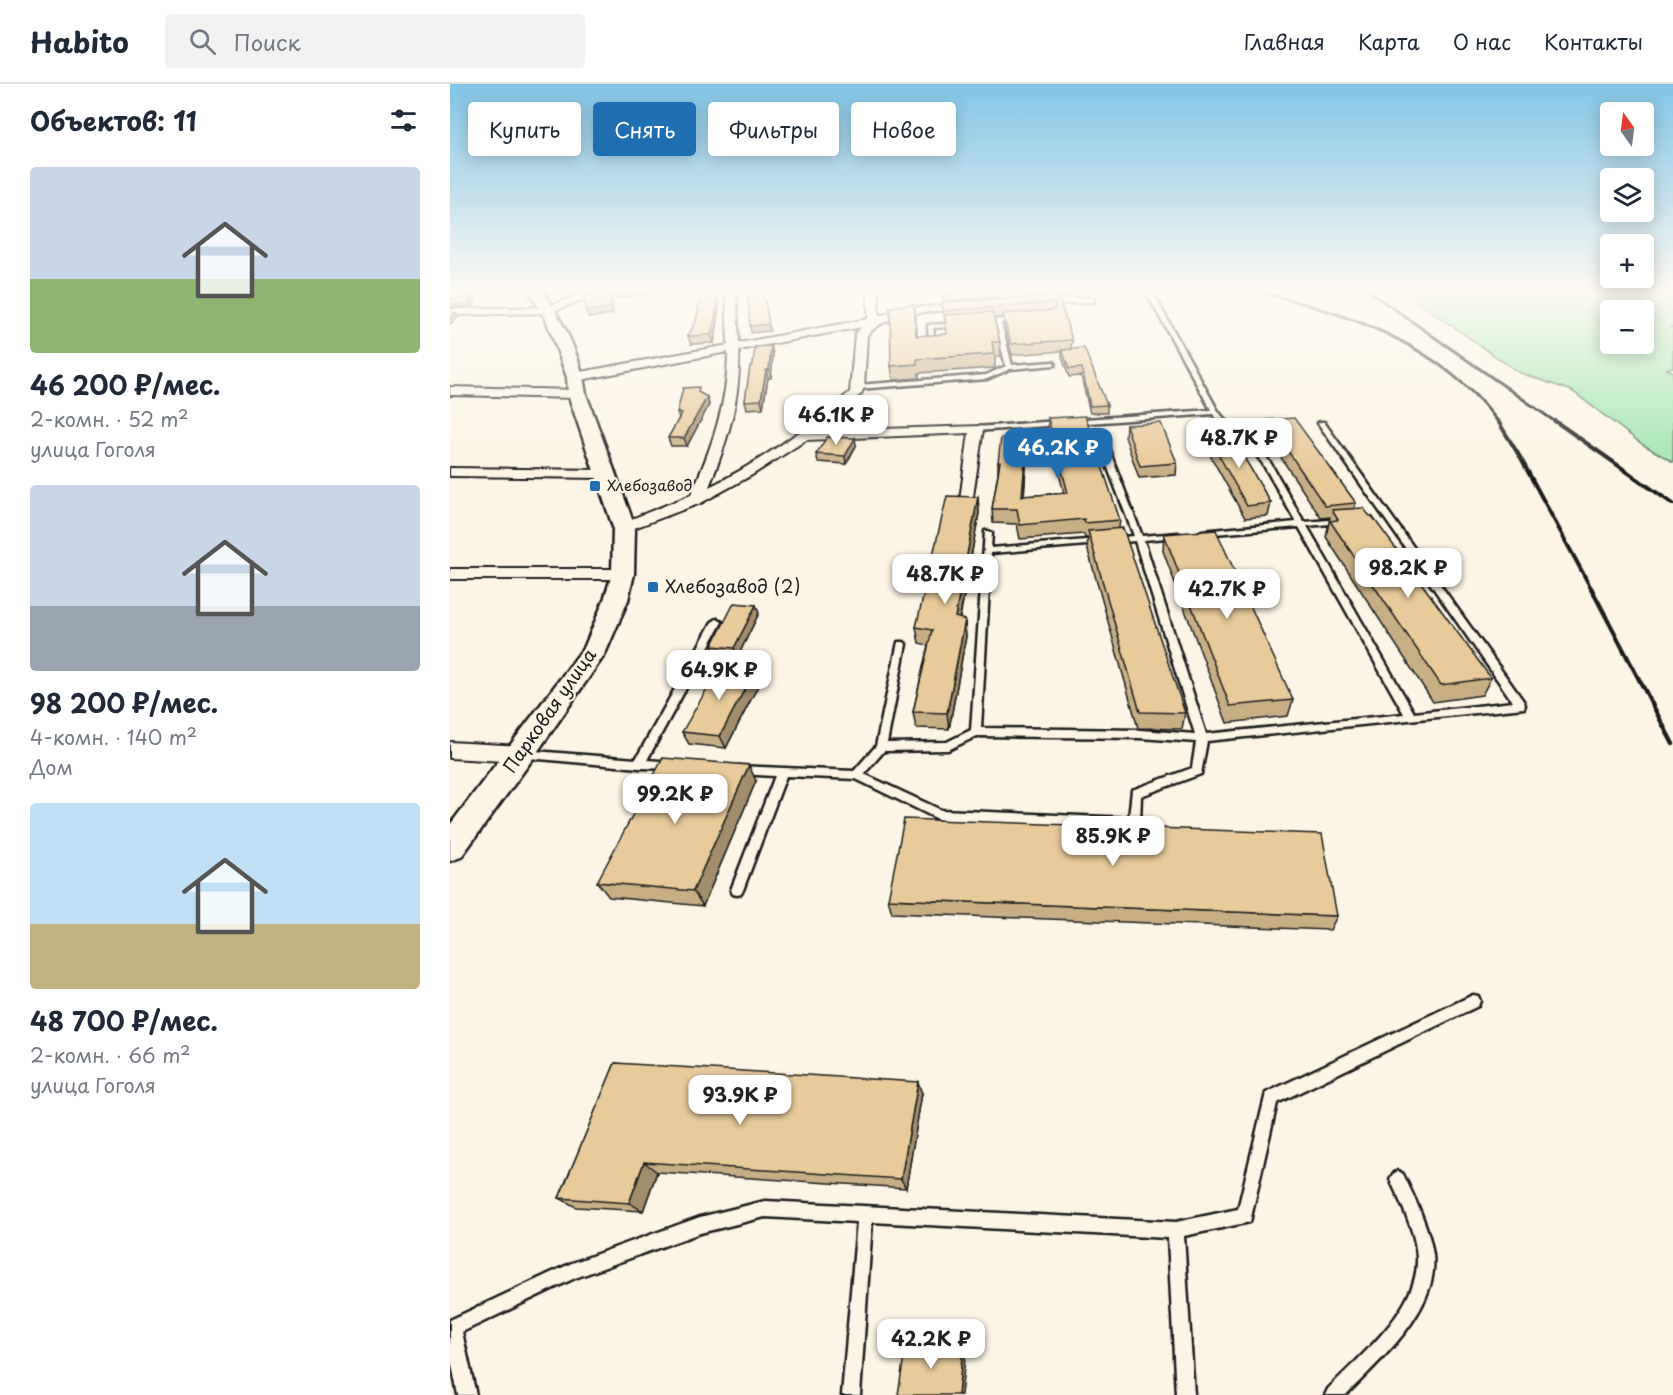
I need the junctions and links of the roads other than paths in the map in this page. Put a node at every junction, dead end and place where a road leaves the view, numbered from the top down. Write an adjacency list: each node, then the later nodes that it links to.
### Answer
1 (564, 351): 9 (main road, Парковая улица)
2 (717, 351): 9 (street)
3 (734, 351): 19 (street)
4 (860, 351): 10 (street)
5 (1005, 351): 8 (lane)
6 (1182, 351): 12 (lane)
7 (1053, 364): 8 (lane)
8 (1009, 367): 10 (lane)
9 (576, 385): 11 (street); 18 (main road, Парковая улица)
10 (858, 387): 16 (street)
11 (450, 391)
12 (1215, 412): 14 (lane); 24 (lane)
13 (1322, 423): 21 (lane)
14 (976, 429): 16 (street); 20 (street)
15 (1100, 434): 29 (lane)
16 (805, 436): 19 (street)
17 (450, 472): 18 (street)
18 (606, 474): 25 (main road, Парковая улица)
19 (696, 500): 25 (street)
20 (967, 500)
21 (1386, 517): 22 (lane); 35 (lane)
22 (1376, 518)
23 (1354, 520): 24 (lane)
24 (1302, 525): 27 (lane); 35 (lane)
25 (624, 527): 32 (main road, Парковая улица)
26 (988, 533): 30 (lane)
27 (1197, 534)
28 (1185, 535): 29 (lane)
29 (1139, 539): 30 (lane); 37 (lane)
30 (987, 551): 36 (lane)
31 (450, 574): 32 (street)
32 (623, 574): 40 (main road, Парковая улица)
33 (717, 622): 41 (lane)
34 (901, 644): 38 (lane)
35 (1411, 717): 37 (lane)
36 (976, 732): 37 (lane); 38 (lane)
37 (1202, 738): 45 (lane)
38 (881, 747): 45 (lane)
39 (450, 750): 40 (street)
40 (521, 754): 41 (lane); 46 (main road, Парковая улица)
41 (639, 764): 42 (lane)
42 (686, 767)
43 (722, 769): 44 (lane)
44 (782, 773): 45 (lane); 47 (lane)
45 (857, 775)
46 (450, 848)
47 (737, 890)
48 (1473, 1001): 51 (lane)
49 (1398, 1179): 56 (lane)
50 (865, 1214): 51 (lane); 52 (lane); 54 (lane)
51 (1176, 1230): 55 (lane)
52 (452, 1328): 53 (lane)
53 (467, 1395)
54 (851, 1395)
55 (1185, 1395)
56 (1334, 1395)

